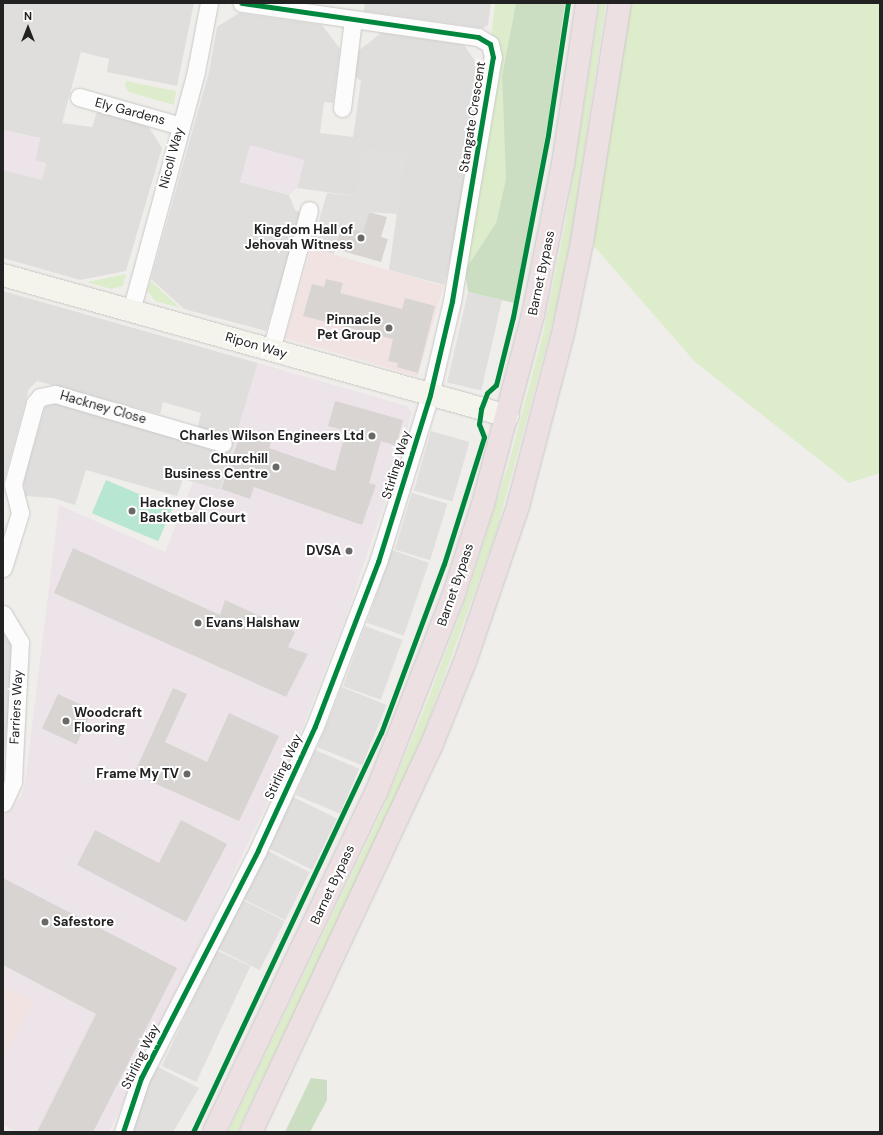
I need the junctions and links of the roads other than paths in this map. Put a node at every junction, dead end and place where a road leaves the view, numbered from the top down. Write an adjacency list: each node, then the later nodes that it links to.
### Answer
1 (209, 3): 8 (street, Nicoll Way)
2 (241, 3): 5 (street, Stangate Crescent)
3 (587, 3): 14 (highway, Barnet Bypass)
4 (620, 3): 21 (highway)
5 (353, 20): 7 (street); 13 (street, Stangate Crescent)
6 (79, 98): 8 (street, Ely Gardens)
7 (342, 108)
8 (181, 126): 11 (street, Nicoll Way)
9 (309, 210): 12 (street)
10 (3, 274): 11 (street, Ripon Way)
11 (131, 311): 12 (street, Ripon Way)
12 (271, 350): 13 (street, Ripon Way)
13 (430, 395): 14 (street, Ripon Way); 19 (street, Stirling Way)
14 (508, 416): 20 (highway, Barnet Bypass)
15 (223, 443): 16 (street, Hackney Close)
16 (3, 568)
17 (3, 614): 18 (street, Farriers Way)
18 (3, 803)
19 (123, 1132)
20 (214, 1132)
21 (251, 1132)

